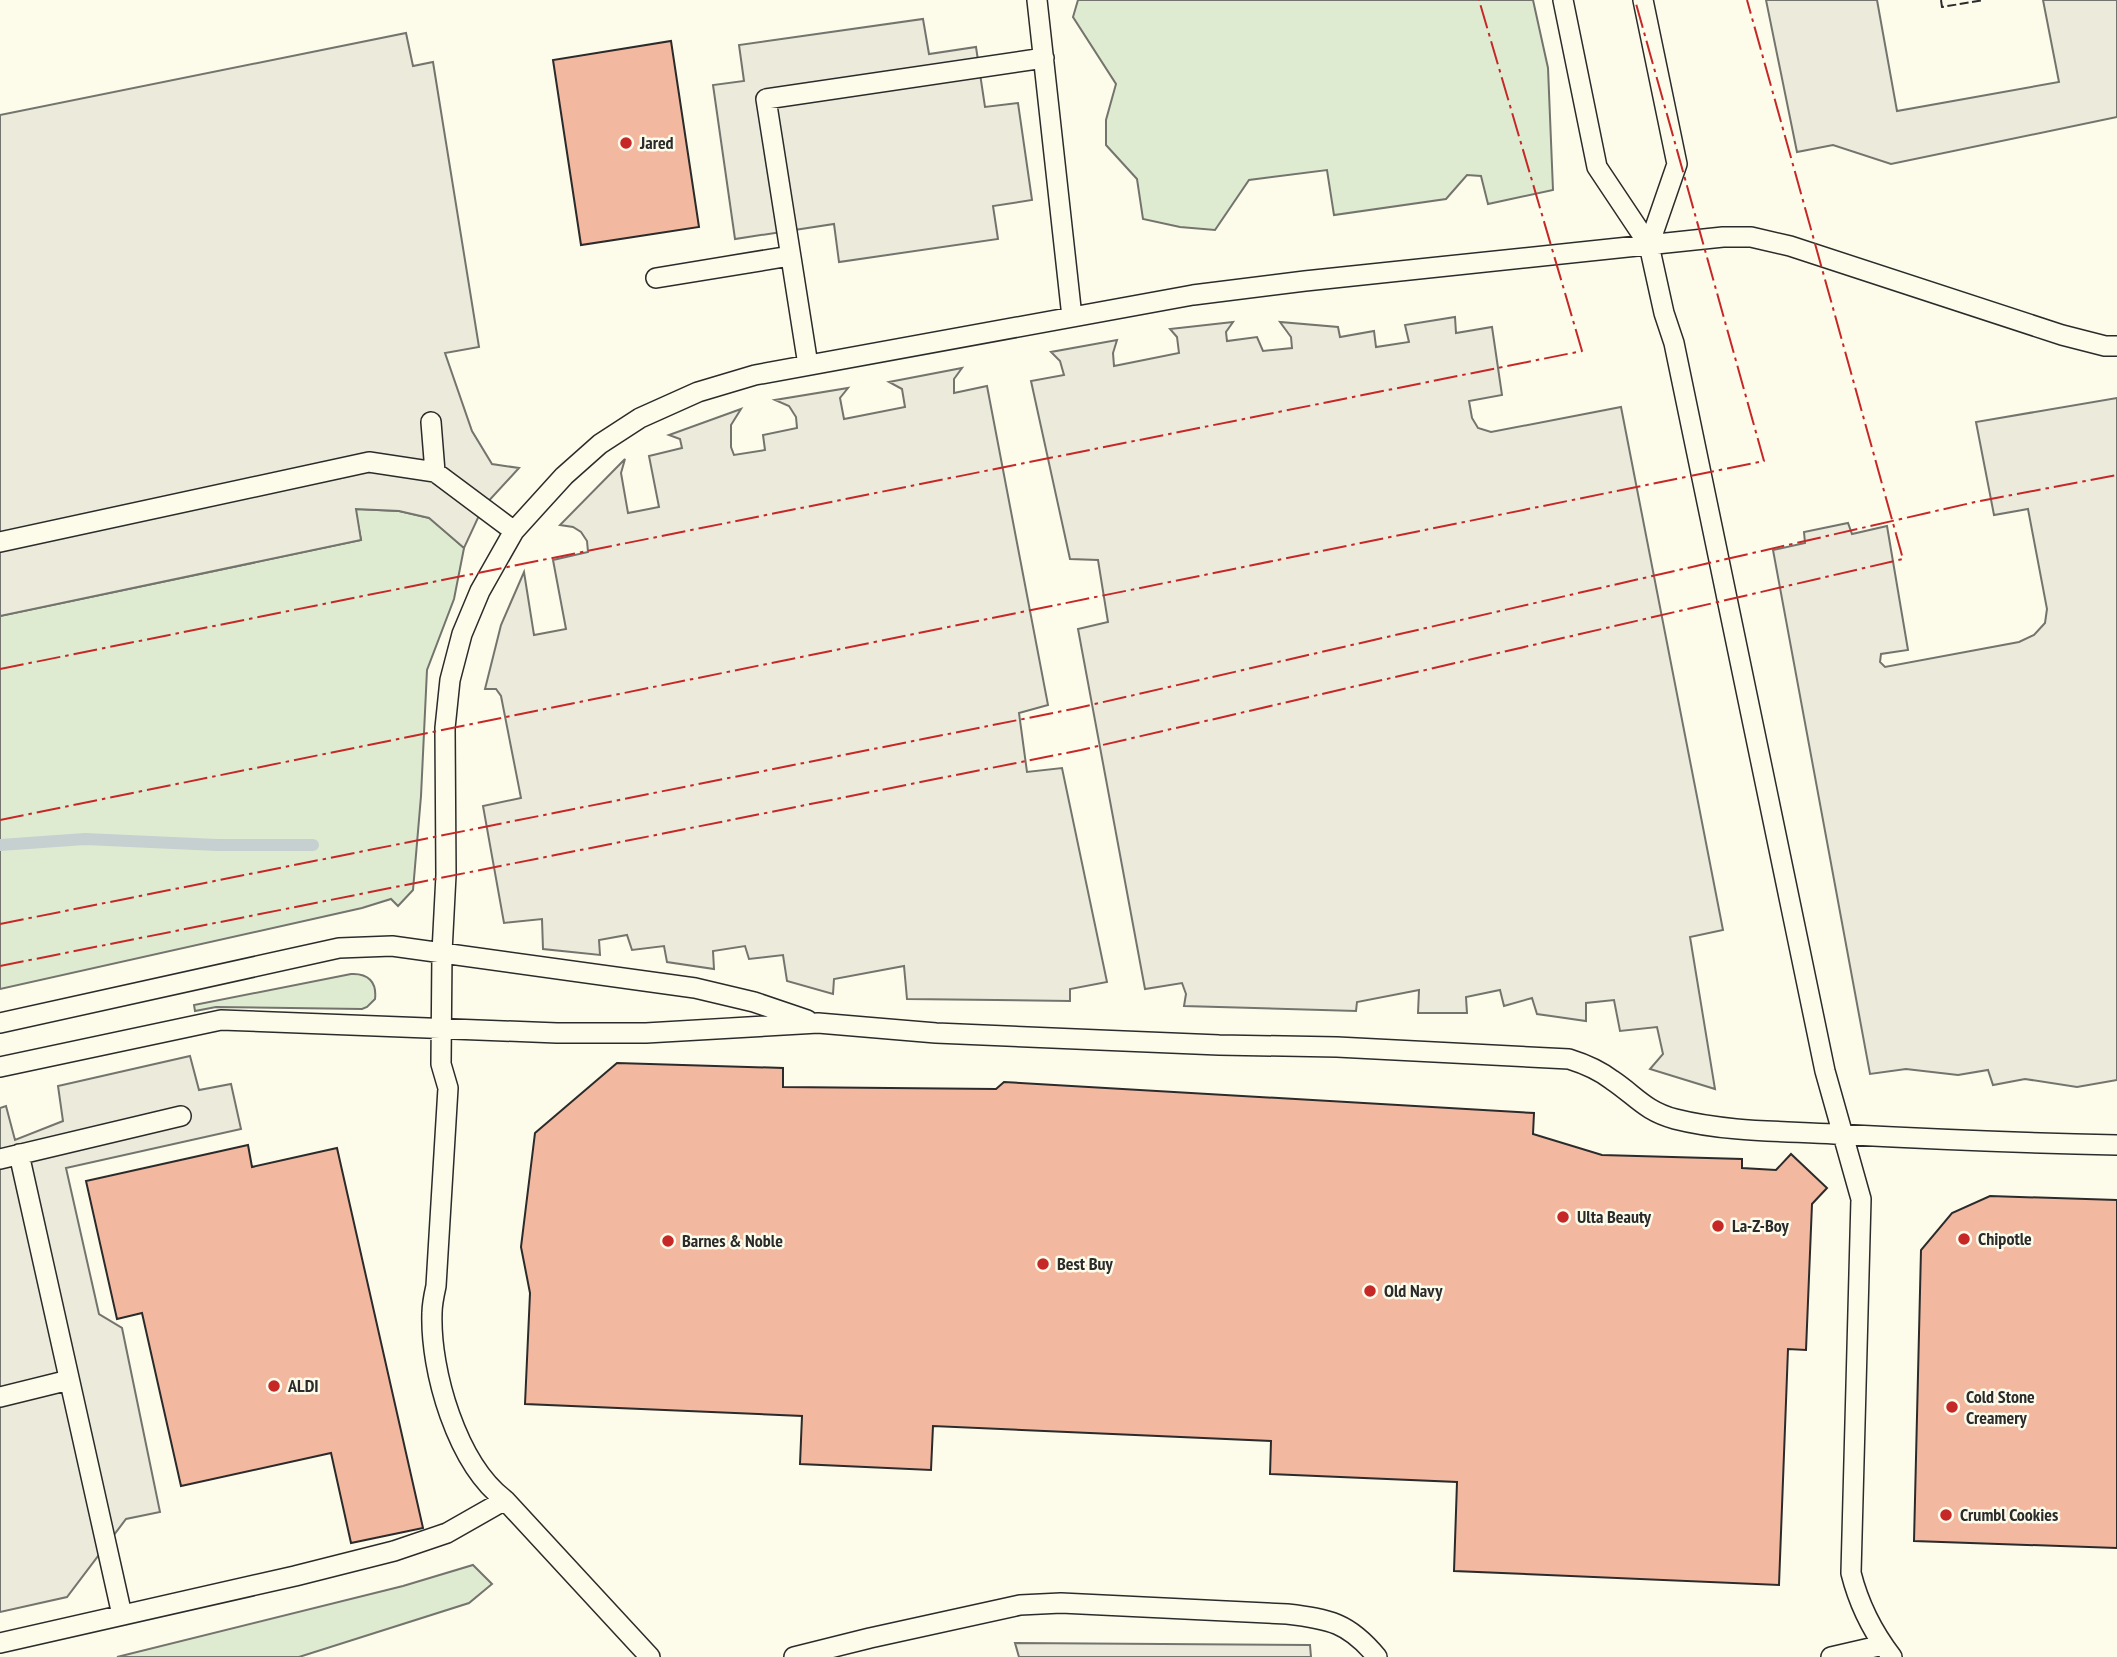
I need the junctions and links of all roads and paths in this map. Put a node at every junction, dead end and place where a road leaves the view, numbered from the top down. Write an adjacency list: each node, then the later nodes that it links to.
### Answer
1 (1037, 0): 4 (lane)
2 (1563, 0): 5 (lane)
3 (1643, 0): 5 (lane)
4 (1044, 58): 6 (lane); 8 (lane)
5 (1649, 245): 8 (lane); 9 (lane); 21 (lane)
6 (790, 256): 7 (lane); 10 (lane)
7 (656, 278)
8 (1072, 317): 10 (lane)
9 (2117, 346)
10 (808, 365): 13 (lane)
11 (431, 422): 12 (lane)
12 (435, 472): 13 (lane); 14 (lane)
13 (514, 531): 15 (lane)
14 (0, 542)
15 (442, 952): 16 (lane); 17 (lane); 18 (lane)
16 (0, 1023)
17 (818, 1023): 18 (lane); 21 (lane)
18 (442, 1027): 19 (lane); 26 (lane)
19 (0, 1067)
20 (181, 1116): 23 (lane)
21 (1843, 1135): 22 (lane); 29 (lane)
22 (2117, 1145)
23 (10, 1156): 24 (lane)
24 (69, 1380): 25 (lane); 27 (lane)
25 (0, 1397)
26 (505, 1500): 27 (lane); 30 (lane)
27 (122, 1615): 28 (lane)
28 (0, 1643)
29 (1887, 1651): 33 (lane)
30 (650, 1657)
31 (794, 1657): 32 (lane)
32 (1377, 1657)
33 (1831, 1657)

